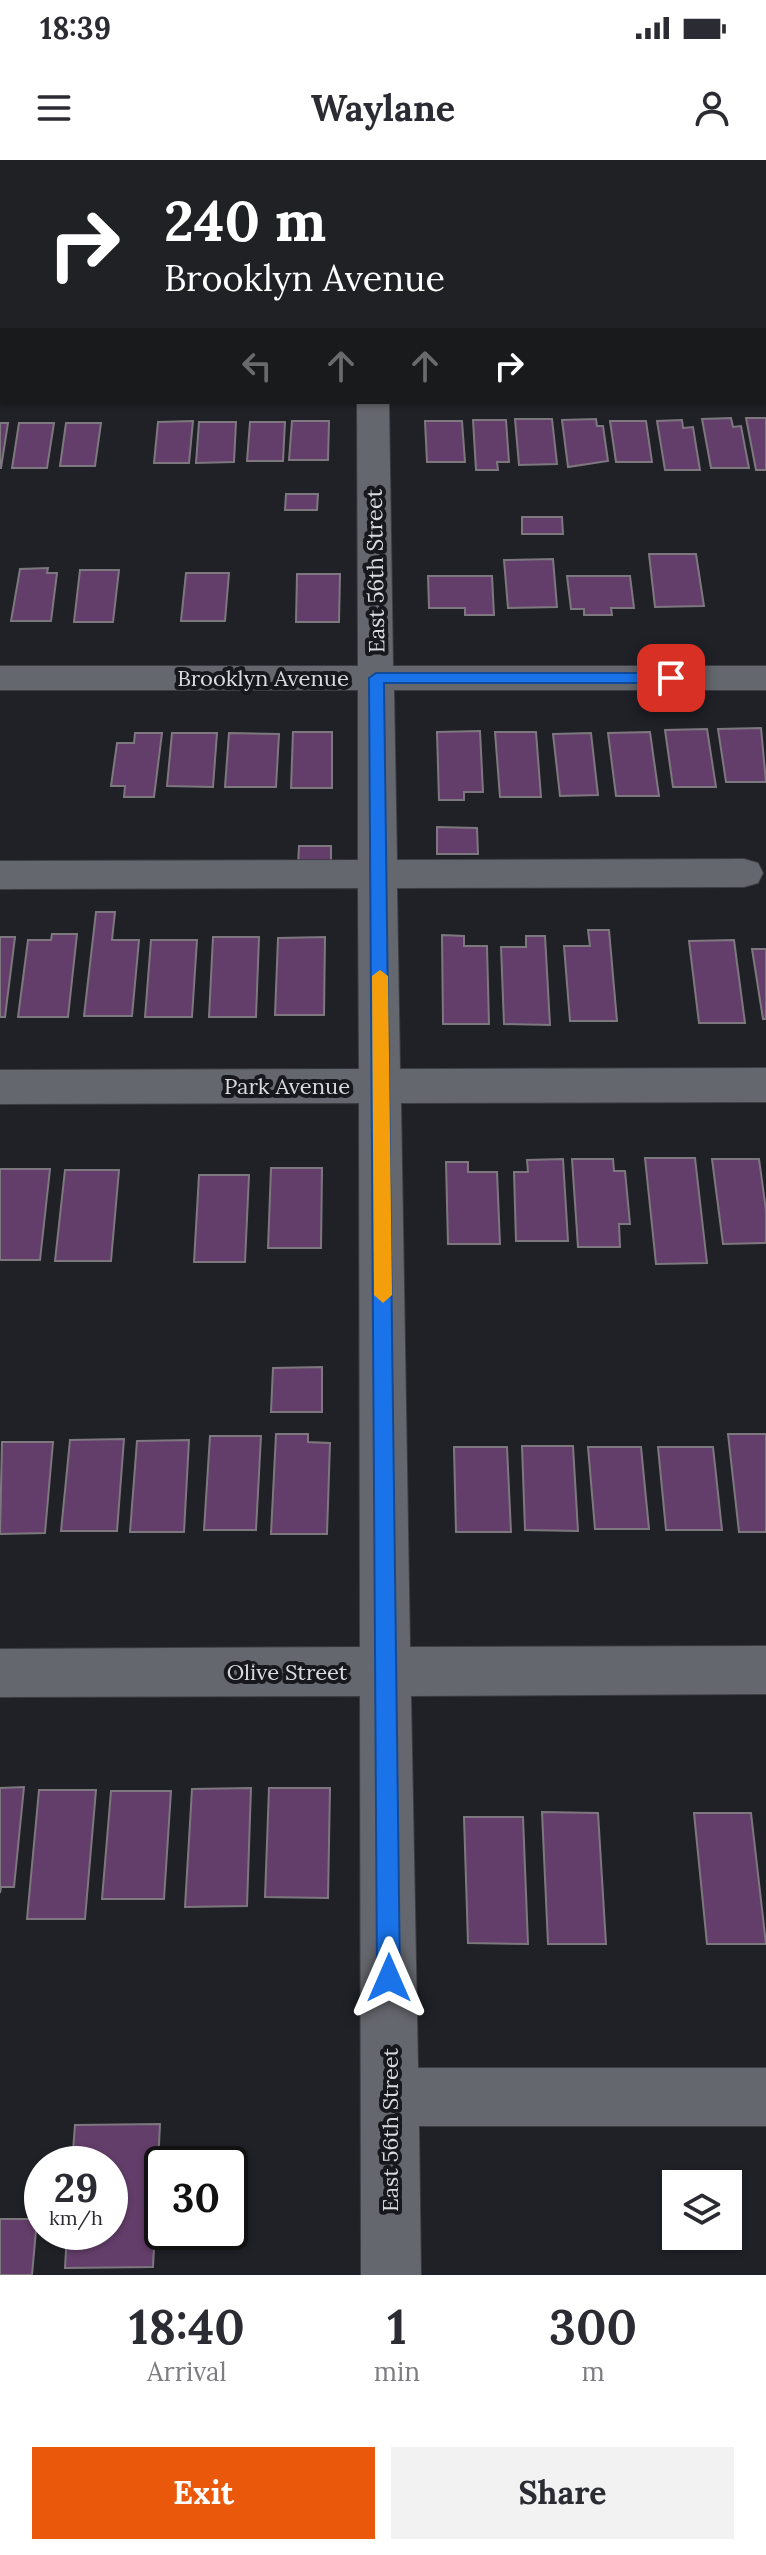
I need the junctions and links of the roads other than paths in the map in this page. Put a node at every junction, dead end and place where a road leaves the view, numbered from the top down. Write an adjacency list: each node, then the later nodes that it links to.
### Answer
1 (373, 404): 3 (street, East 56th Street)
2 (0, 678): 3 (street, Brooklyn Avenue)
3 (376, 678): 4 (street, Brooklyn Avenue); 7 (street, East 56th Street)
4 (766, 678)
5 (744, 873): 7 (street)
6 (0, 875): 7 (street)
7 (379, 877): 9 (street, East 56th Street)
8 (766, 1085): 9 (street, Park Avenue)
9 (381, 1086): 10 (street, Park Avenue); 12 (street, East 56th Street)
10 (0, 1087)
11 (766, 1670): 12 (street, Olive Street)
12 (386, 1672): 13 (street, Olive Street); 14 (street, East 56th Street)
13 (0, 1673)
14 (390, 2097): 15 (street); 16 (street, East 56th Street)
15 (766, 2097)
16 (391, 2275)

